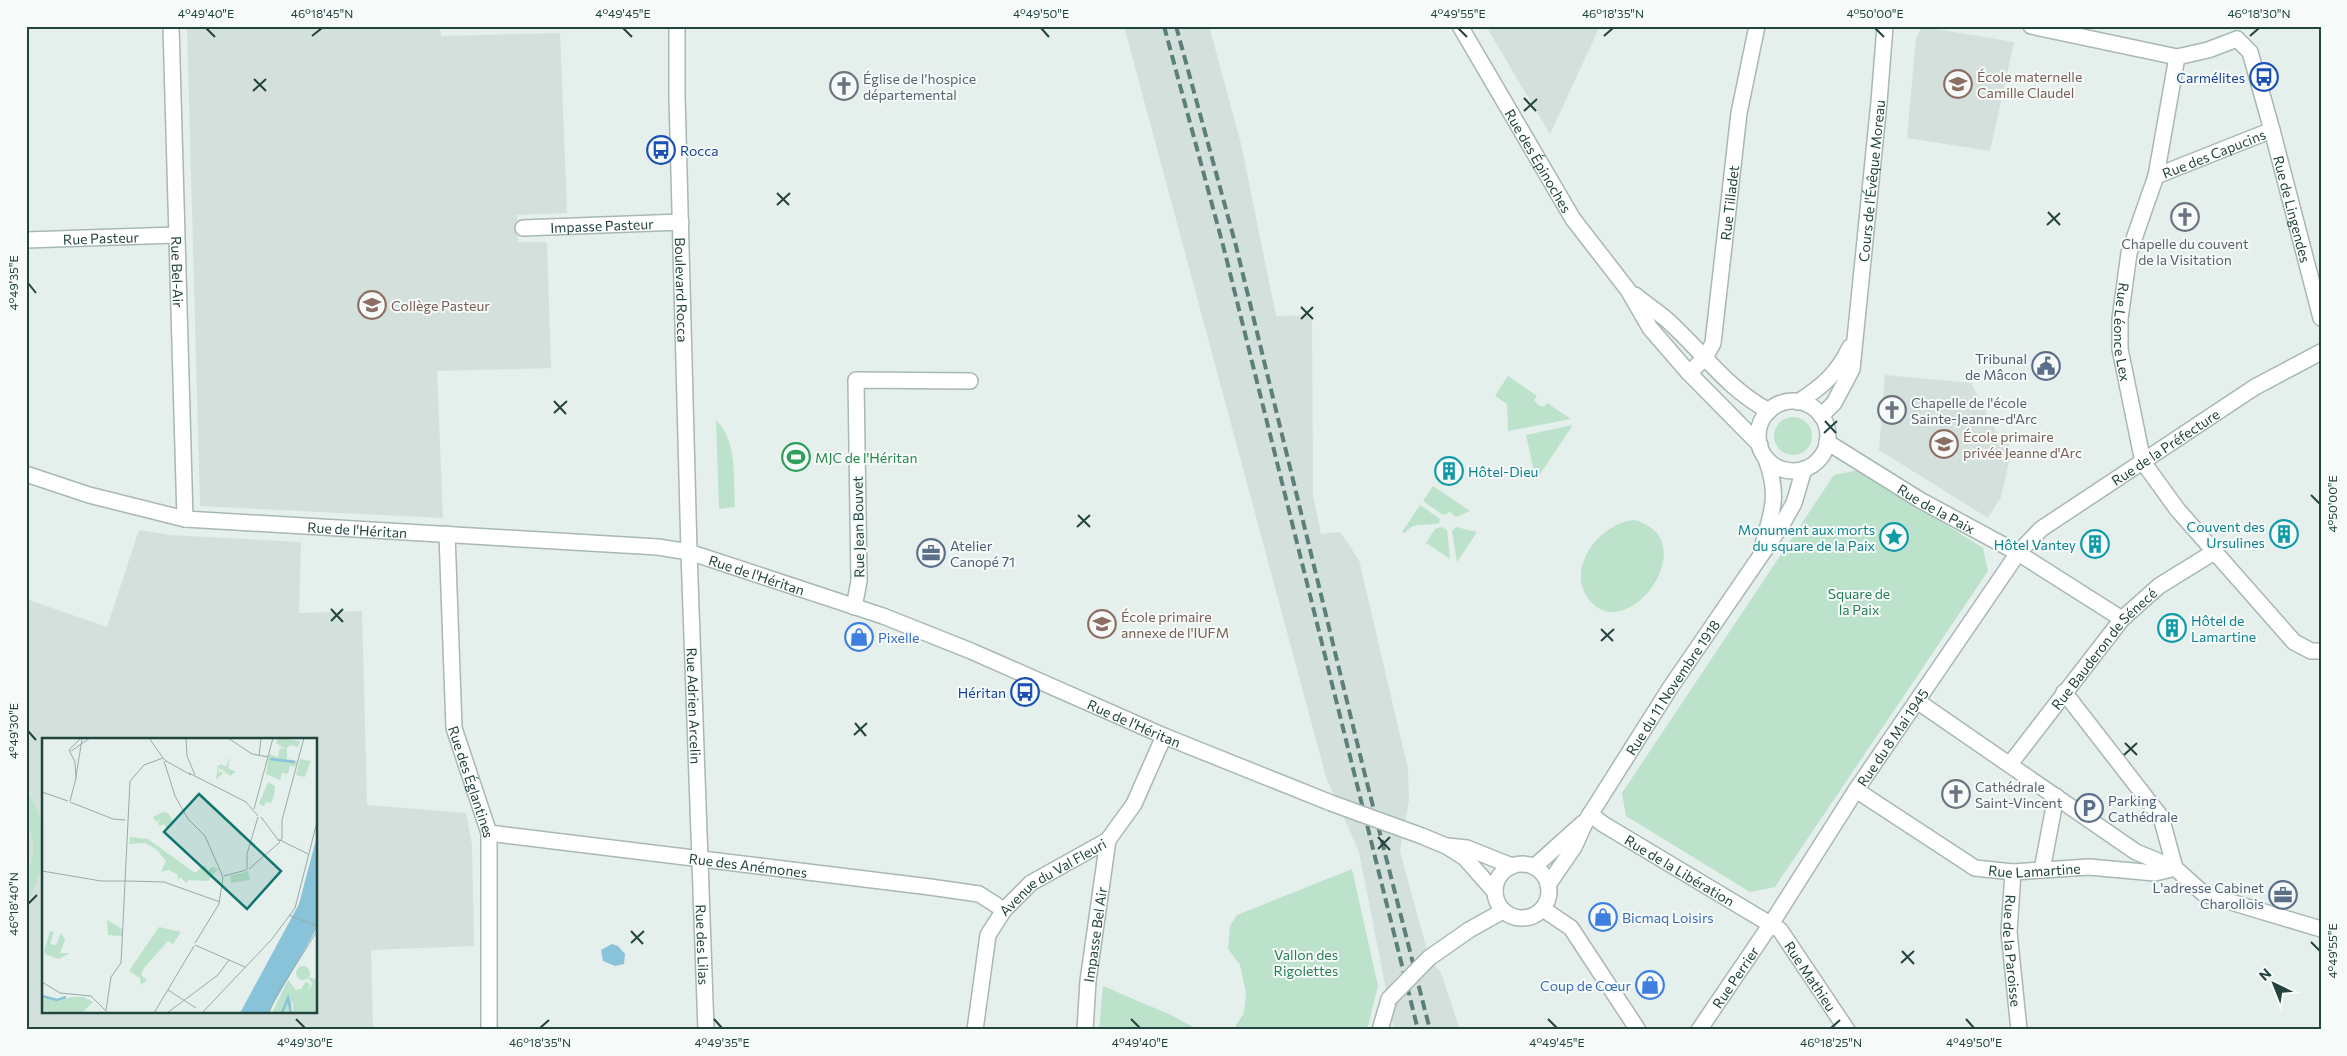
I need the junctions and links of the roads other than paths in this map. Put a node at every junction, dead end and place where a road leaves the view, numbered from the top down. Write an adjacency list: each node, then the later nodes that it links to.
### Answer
1 (172, 26): 13 (street, Rue Bel-Air)
2 (677, 26): 11 (street, Boulevard Rocca)
3 (1460, 26): 15 (street, Rue des Épinoches)
4 (1757, 26): 19 (street, Rue Tilladet)
5 (1885, 26): 17 (street, Cours de l'Évêque Moreau)
6 (2031, 26): 8 (street)
7 (2240, 33): 8 (street); 9 (street, Rue de Lingendes)
8 (2177, 57): 10 (street, Rue Léonce Lex)
9 (2272, 130): 10 (street, Rue des Capucins); 16 (street, Rue de Lingendes)
10 (2156, 176): 27 (street, Rue Léonce Lex)
11 (681, 222): 12 (street, Impasse Pasteur); 32 (street, Boulevard Rocca)
12 (523, 228)
13 (176, 235): 14 (street, Rue Pasteur); 30 (street, Rue Bel-Air)
14 (26, 240)
15 (1628, 290): 19 (street, Rue des Épinoches); 20 (street, Rue des Épinoches)
16 (2321, 318)
17 (1856, 334): 22 (street, Cours de l'Évêque Moreau); 24 (street, Cours de l'Évêque Moreau)
18 (2321, 352): 27 (street, Rue de la Préfecture)
19 (1704, 358): 20 (street, Rue Tilladet); 23 (street, Rue des Épinoches)
20 (1689, 373): 26 (street, Rue des Épinoches)
21 (970, 381): 36 (street, Rue Jean Bouvet)
22 (1798, 402): 23 (street); 24 (street)
23 (1769, 411): 26 (street)
24 (1821, 416): 25 (street)
25 (1827, 442): 28 (street); 34 (street, Rue de la Paix)
26 (1763, 452): 28 (street); 35 (street, Rue du 11 Novembre 1918)
27 (2143, 462): 33 (street); 34 (street, Rue de la Préfecture)
28 (1804, 469): 35 (street, Rue du 11 Novembre 1918)
29 (26, 474): 30 (street, Rue de l'Héritan)
30 (185, 519): 31 (street, Rue de l'Héritan)
31 (447, 534): 32 (street, Rue de l'Héritan); 46 (street, Rue des Églantines)
32 (689, 552): 36 (street, Rue de l'Héritan); 49 (street, Rue Adrien Arcelin)
33 (2214, 552): 37 (street, Rue Bauderon de Sénecé); 38 (street)
34 (2018, 553): 37 (street, Rue de la Paix); 40 (street, Rue du 8 Mai 1945)
35 (1760, 555): 45 (street, Rue du 11 Novembre 1918)
36 (854, 607): 41 (street, Rue de l'Héritan)
37 (2122, 619): 39 (street, Rue Bauderon de Sénecé)
38 (2321, 651)
39 (2064, 692): 42 (street, Rue Bauderon de Sénecé); 52 (street)
40 (1917, 701): 42 (street); 43 (street, Rue du 8 Mai 1945)
41 (1164, 736): 47 (street, Avenue du Val Fleuri); 48 (street, Rue de l'Héritan, bridge)
42 (2010, 764): 44 (street)
43 (1856, 790): 54 (street, Rue Lamartine); 60 (street, Rue du 8 Mai 1945)
44 (2056, 796): 52 (street); 53 (street)
45 (1588, 817): 51 (street, Rue du 11 Novembre 1918); 55 (street, Rue du 11 Novembre 1918); 60 (street, Rue de la Libération)
46 (490, 833): 49 (street, Rue des Anémones); 62 (street, Rue des Églantines)
47 (1108, 840): 58 (street, Avenue du Val Fleuri); 65 (street, Impasse Bel Air)
48 (1446, 846): 50 (street, Rue de l'Héritan); 56 (street, Rue de l'Héritan)
49 (700, 858): 58 (street, Rue des Anémones); 63 (street, Rue des Lilas)
50 (1512, 866): 51 (street); 56 (street)
51 (1534, 867): 55 (street)
52 (2176, 868): 53 (street, Rue Lamartine); 61 (street)
53 (2042, 870): 54 (street, Rue Lamartine)
54 (2013, 872): 70 (street, Rue de la Paroisse)
55 (1548, 885): 57 (street)
56 (1495, 892): 59 (street)
57 (1543, 909): 59 (street); 67 (street)
58 (1004, 910): 64 (street, Avenue du Val Fleuri)
59 (1503, 911): 66 (street, bridge)
60 (1771, 924): 68 (street, Rue Perrier); 69 (street, Rue Mathieu)
61 (2321, 929)
62 (489, 1030)
63 (706, 1030)
64 (975, 1030)
65 (1085, 1030)
66 (1380, 1030)
67 (1638, 1030)
68 (1699, 1030)
69 (1847, 1030)
70 (2019, 1030)

